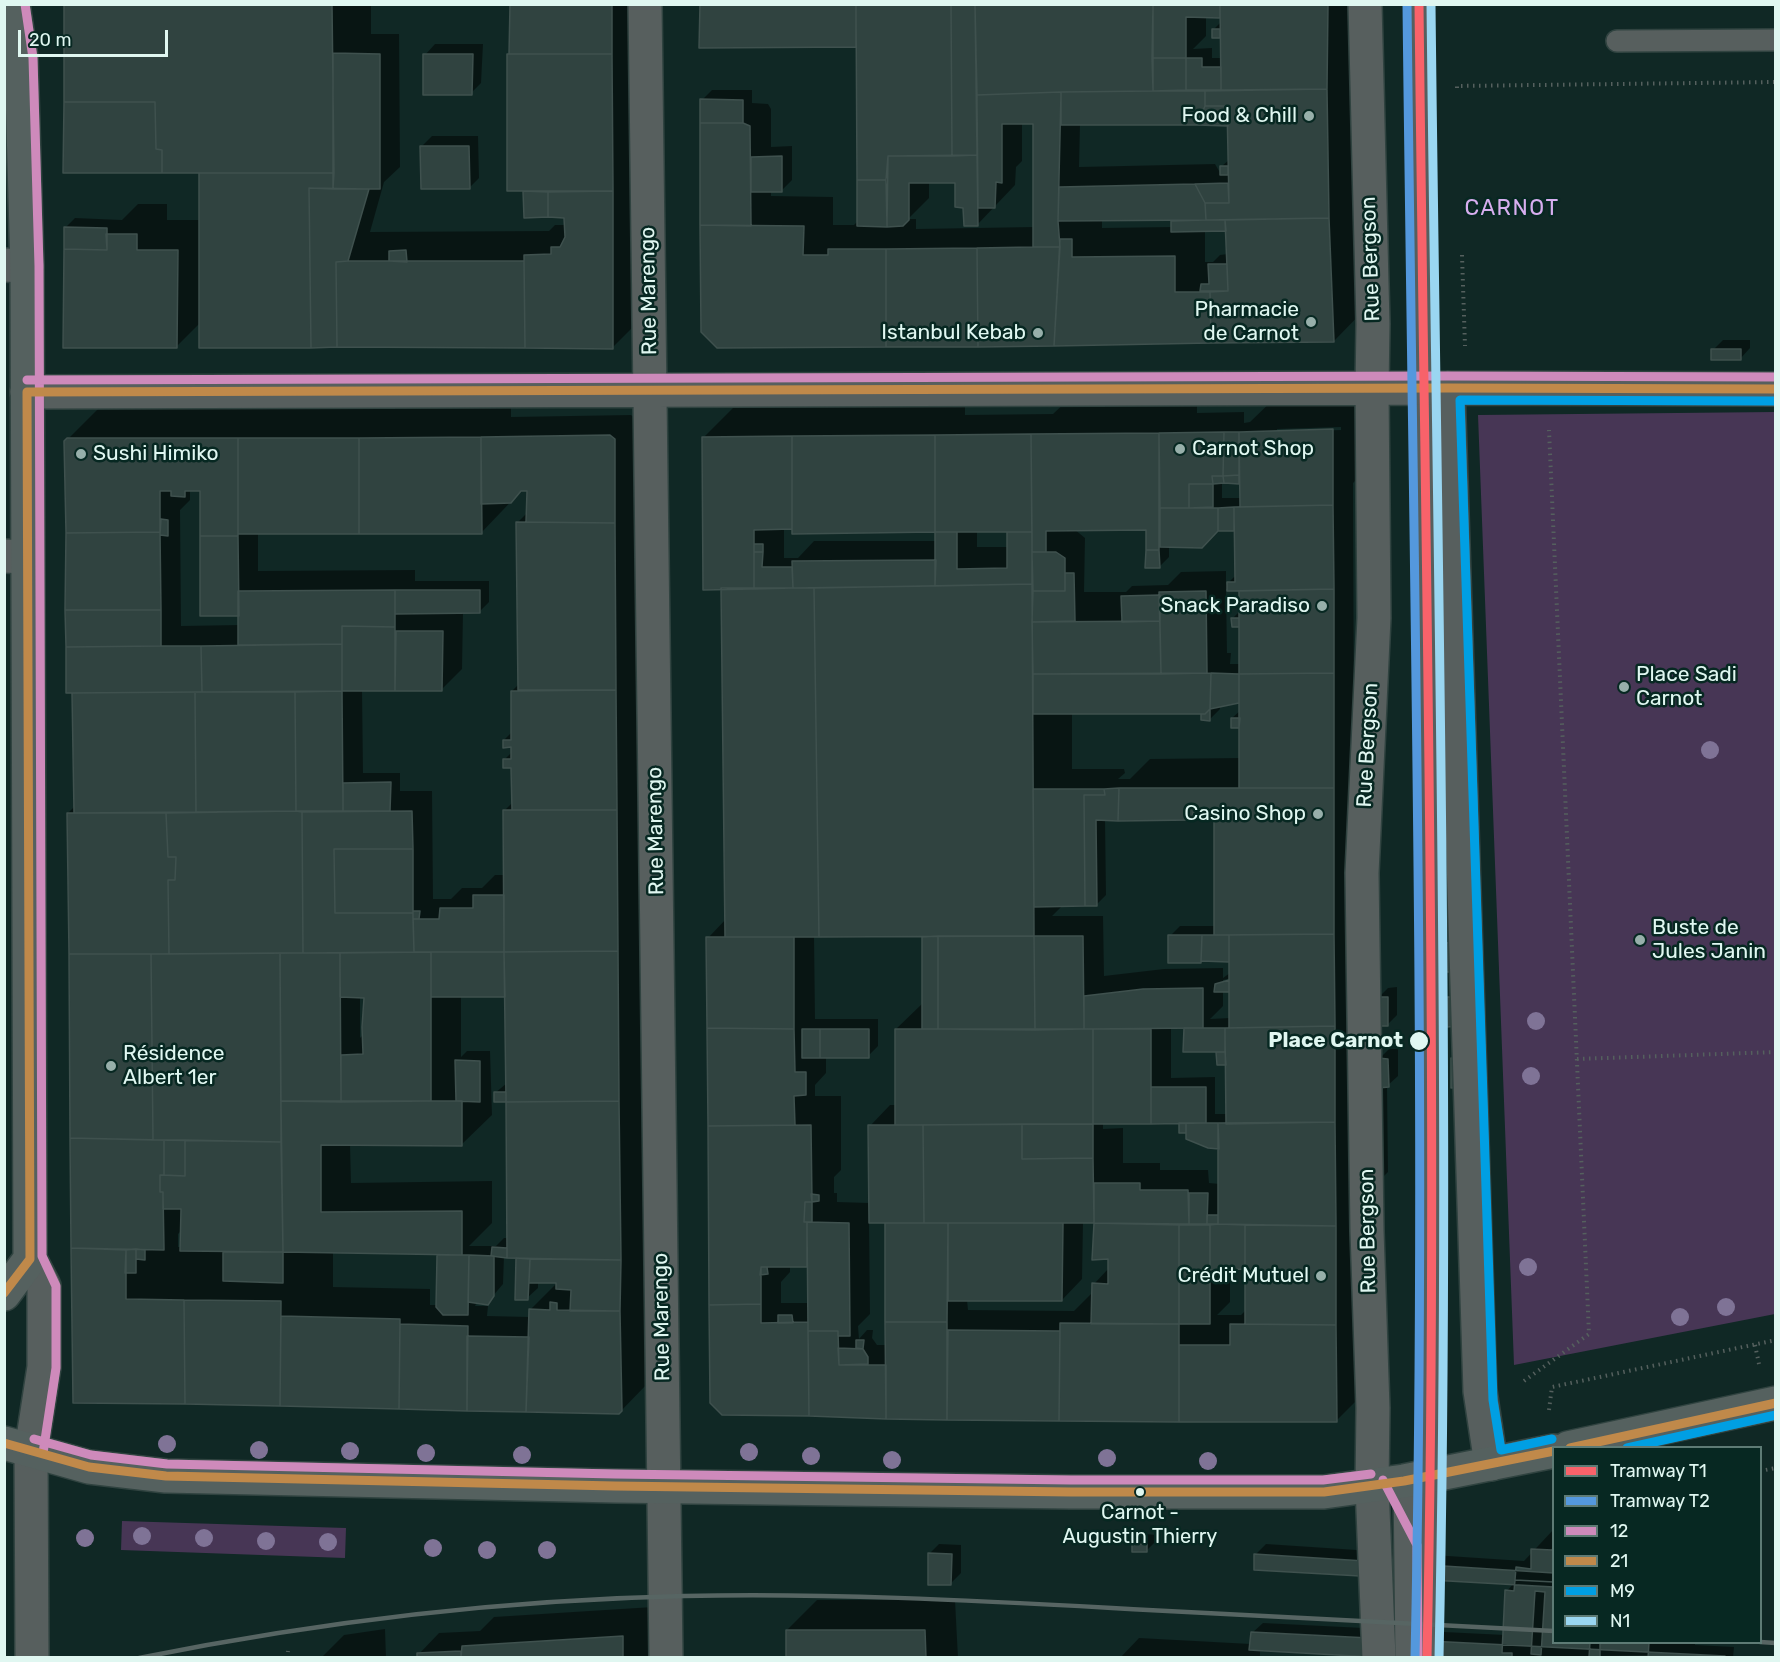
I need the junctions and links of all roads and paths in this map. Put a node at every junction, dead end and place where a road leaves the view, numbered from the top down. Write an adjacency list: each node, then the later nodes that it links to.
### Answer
1 (13, 4): 10 (main road)
2 (645, 4): 15 (street, Rue Marengo)
3 (1365, 4): 11 (street, Rue Bergson)
4 (1419, 4): 12 (lane)
5 (1776, 40): 6 (lane)
6 (1617, 41)
7 (1776, 82): 8 (path)
8 (1458, 98)
9 (1462, 248): 12 (path)
10 (16, 266): 16 (main road)
11 (1372, 388): 12 (street); 15 (street); 32 (street, Rue Bergson)
12 (1445, 388): 13 (street); 29 (street); 30 (lane)
13 (1547, 388): 14 (street); 19 (path)
14 (1776, 389)
15 (650, 390): 16 (street); 31 (street, Rue Marengo)
16 (27, 392): 17 (main road)
17 (16, 556): 20 (main road)
18 (1776, 1052): 19 (path)
19 (1577, 1059): 23 (path)
20 (30, 1259): 21 (main road); 27 (street)
21 (4, 1294)
22 (1776, 1340): 25 (path)
23 (1515, 1387)
24 (1776, 1403): 26 (main road)
25 (1555, 1446)
26 (1574, 1446)
27 (18, 1447): 31 (main road); 35 (street)
28 (1552, 1451): 29 (main road)
29 (1491, 1464): 30 (main road)
30 (1418, 1479): 32 (main road); 33 (lane); 40 (lane)
31 (664, 1486): 32 (main road); 37 (street, Rue Marengo)
32 (1372, 1486): 33 (lane); 38 (street, Rue Bergson)
33 (1406, 1547): 39 (lane)
34 (288, 1651): 36 (path)
35 (32, 1658)
36 (287, 1658)
37 (666, 1658)
38 (1379, 1658)
39 (1406, 1658)
40 (1427, 1658)

